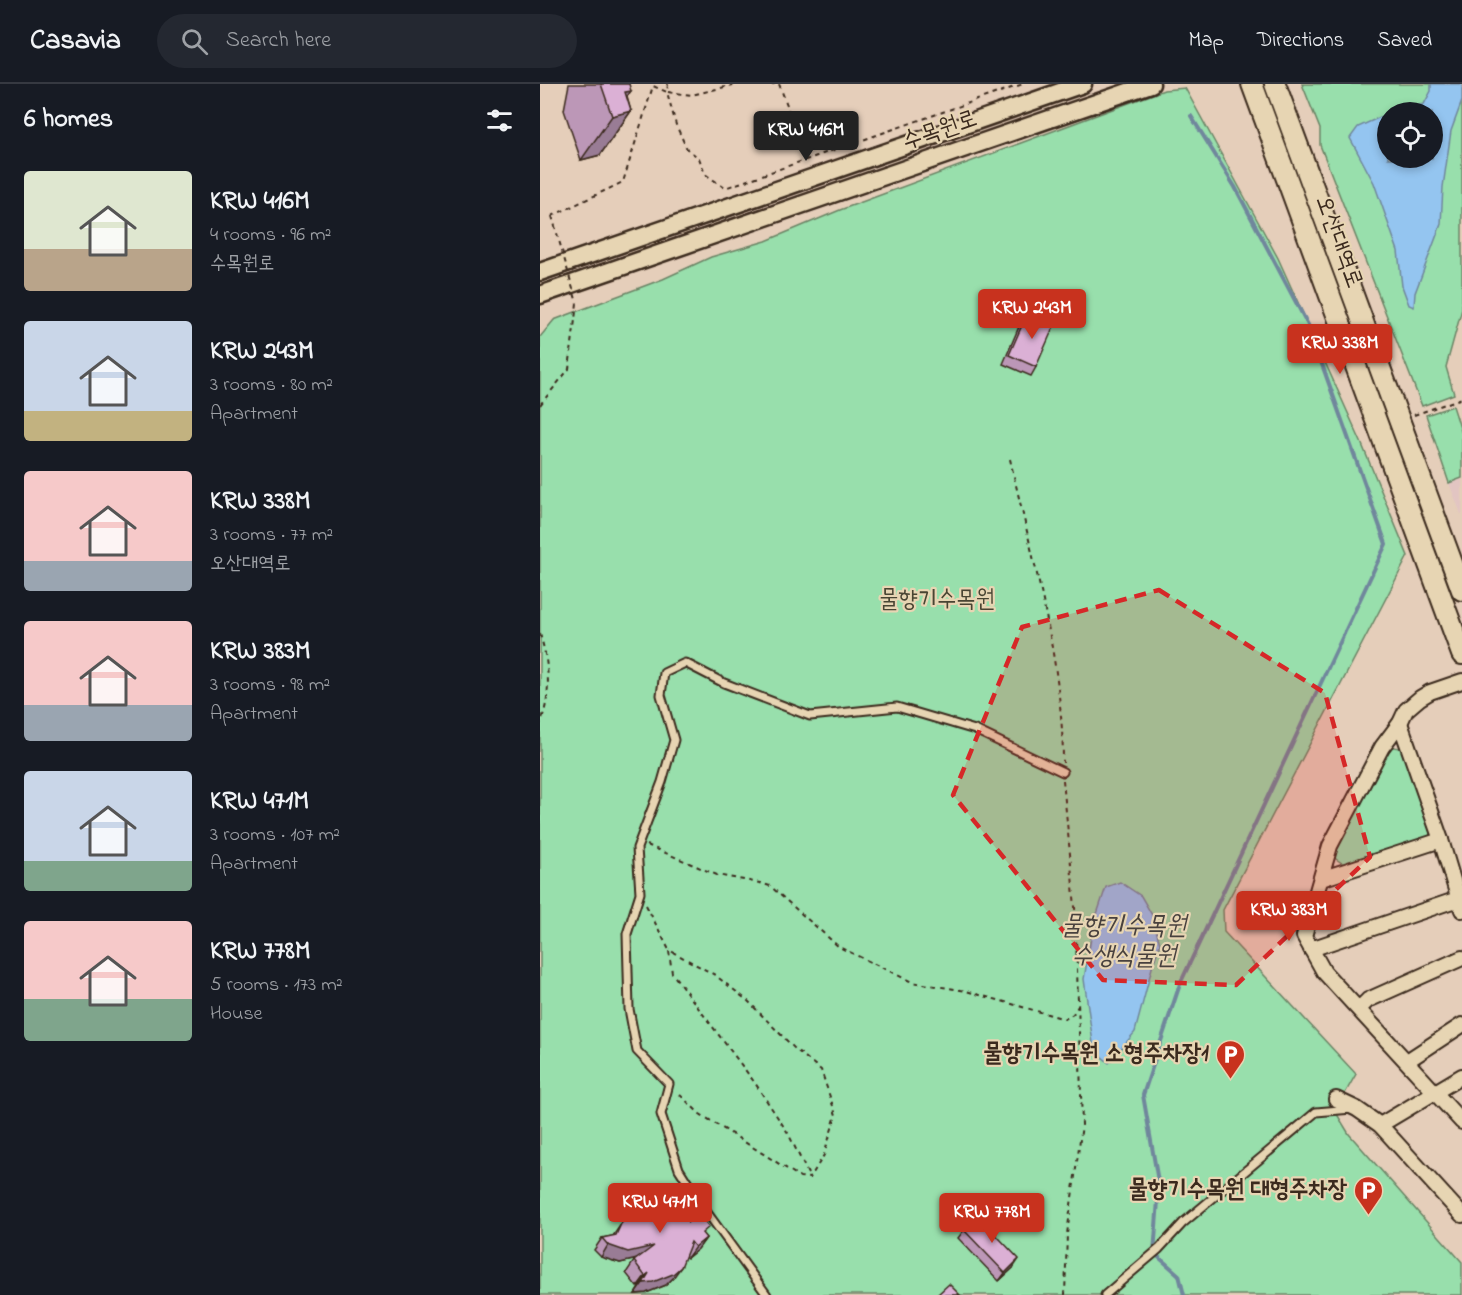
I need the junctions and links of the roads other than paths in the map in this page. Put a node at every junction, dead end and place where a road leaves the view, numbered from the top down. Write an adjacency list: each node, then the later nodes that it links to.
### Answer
1 (1083, 84): 5 (street, 수목원로)
2 (1151, 84): 6 (street, 수목원로)
3 (1252, 84): 8 (main road, 오산대역로)
4 (1275, 84): 7 (main road, 오산대역로)
5 (540, 272)
6 (540, 295)
7 (1462, 590)
8 (1462, 654)
9 (1462, 681): 10 (street)
10 (1400, 723): 12 (street); 13 (street)
11 (1063, 772): 27 (lane)
12 (1441, 840): 13 (street); 14 (street)
13 (1321, 879): 15 (street)
14 (1460, 904): 15 (street)
15 (1311, 949): 17 (street)
16 (1462, 958): 17 (street)
17 (1359, 1009): 19 (street)
18 (1462, 1025): 19 (street)
19 (1407, 1061): 21 (street)
20 (1462, 1076): 21 (street)
21 (1434, 1093): 24 (street); 25 (street)
22 (1336, 1099): 23 (street)
23 (1357, 1109): 25 (street); 28 (lane)
24 (1462, 1122)
25 (1380, 1125): 26 (street)
26 (1462, 1215)
27 (766, 1295)
28 (1105, 1295)

